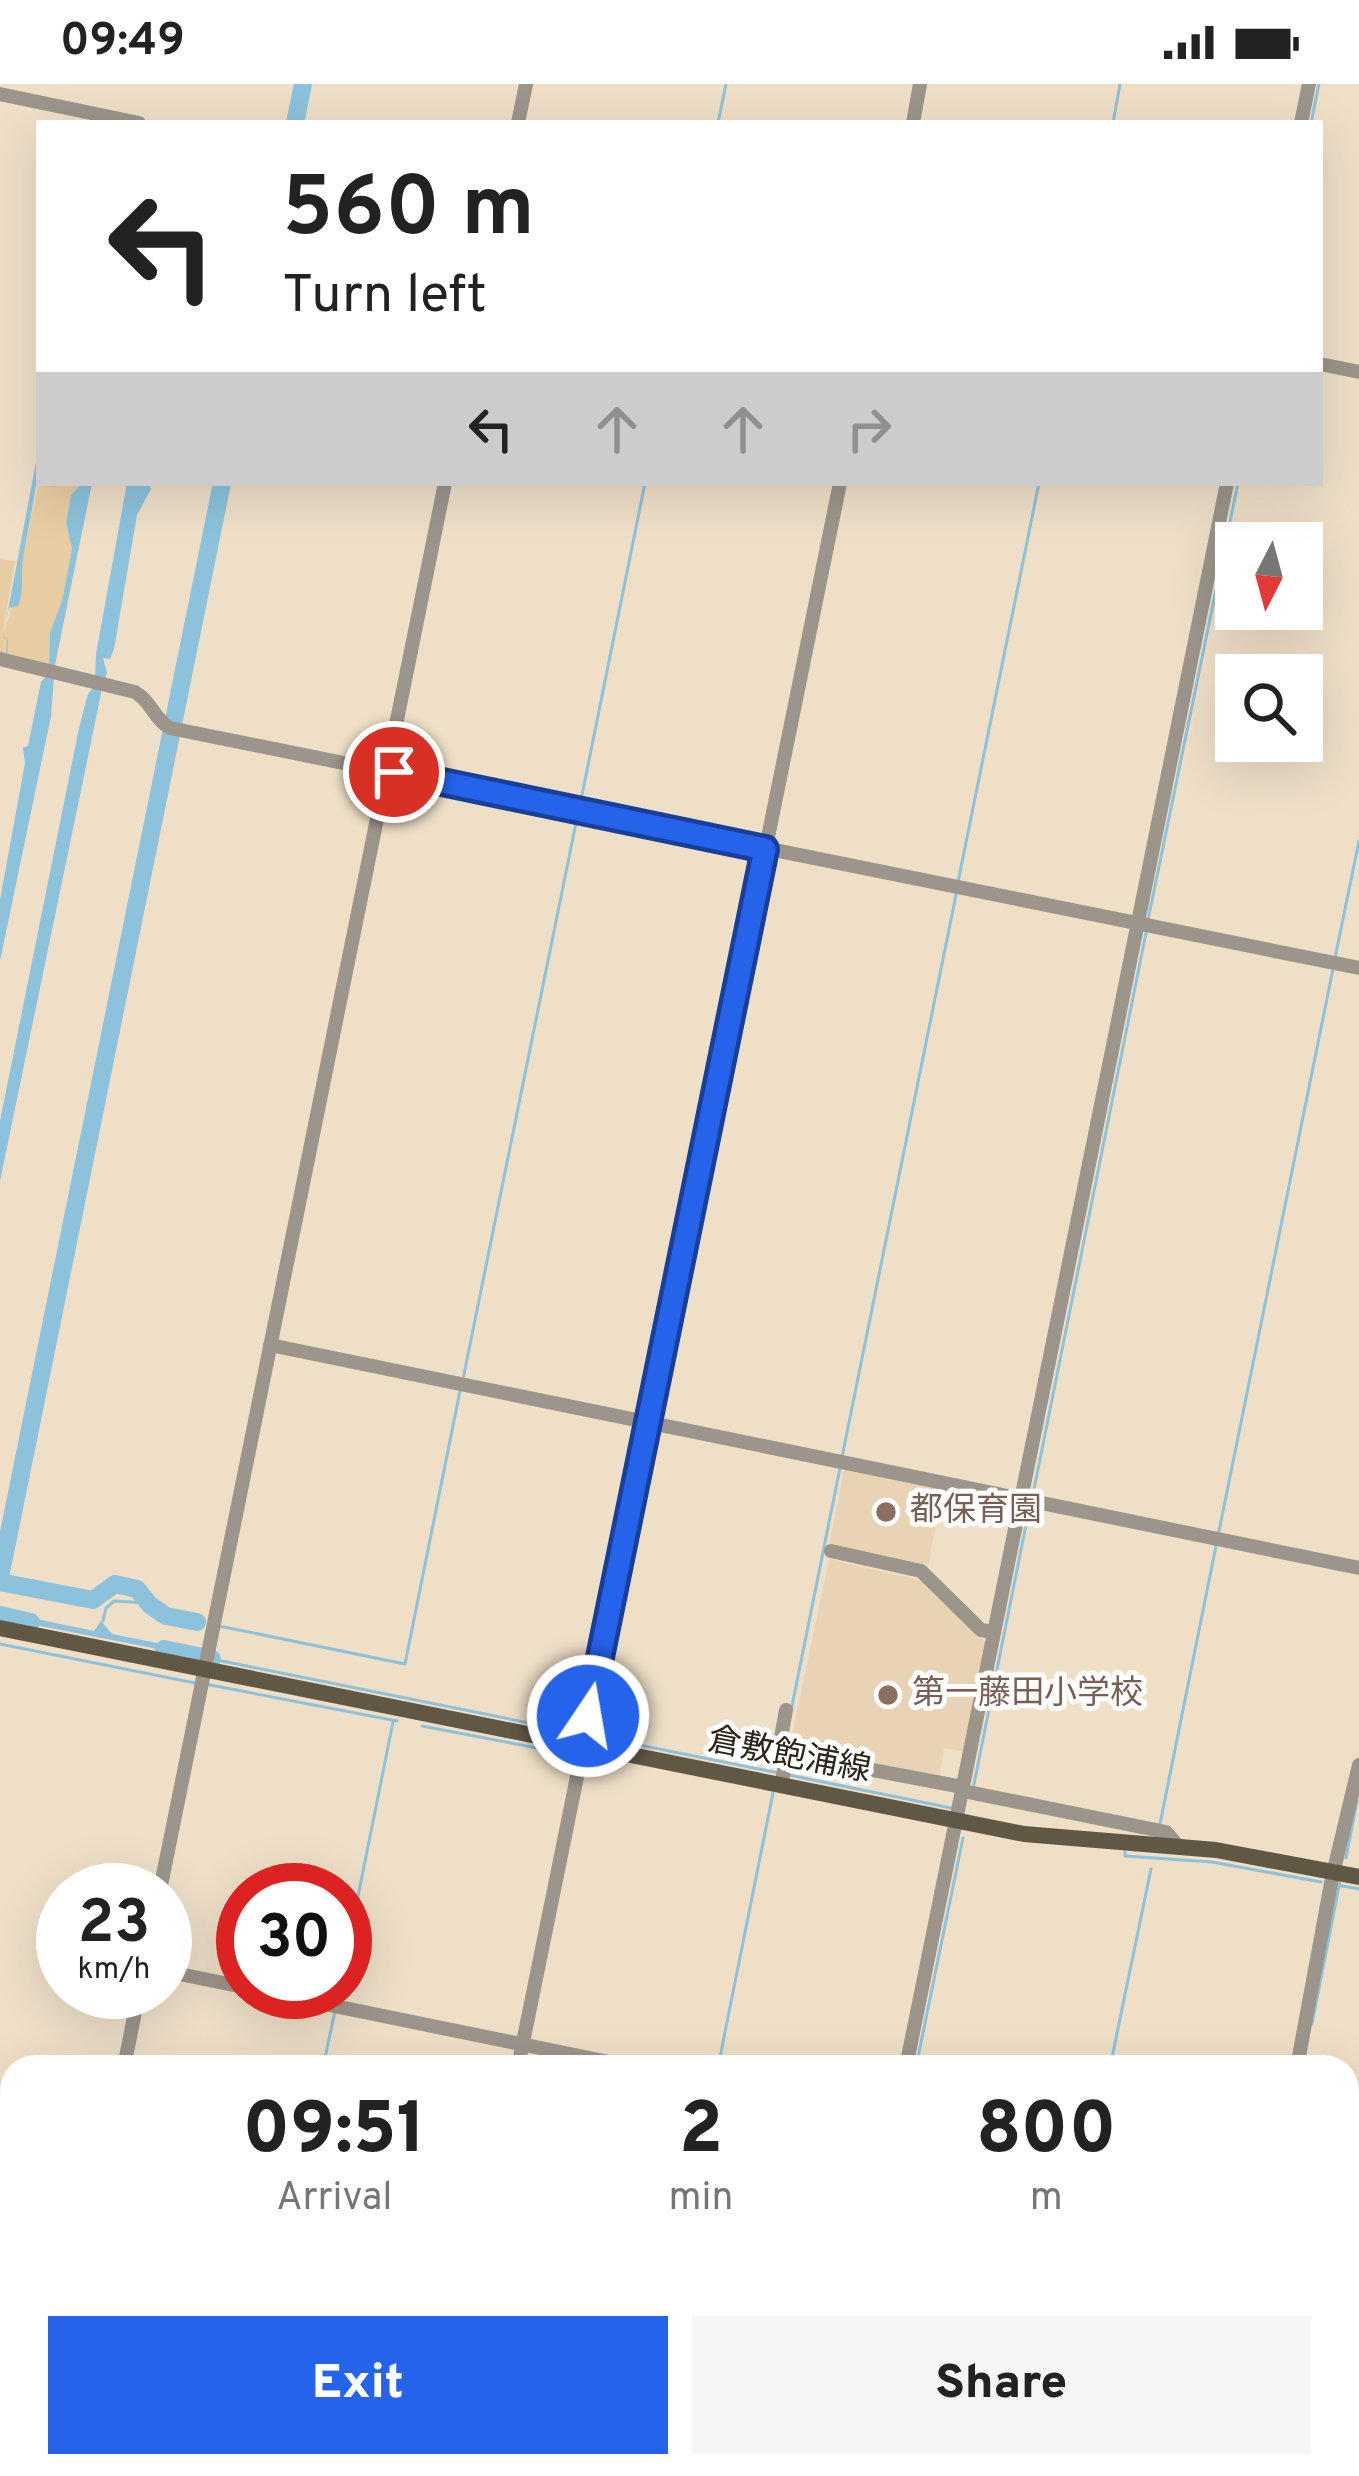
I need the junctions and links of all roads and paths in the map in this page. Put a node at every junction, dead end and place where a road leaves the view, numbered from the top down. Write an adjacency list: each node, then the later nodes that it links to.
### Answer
1 (526, 84): 6 (street)
2 (920, 84): 7 (street)
3 (1309, 84): 8 (street)
4 (0, 94): 5 (street)
5 (125, 120)
6 (519, 120)
7 (914, 120)
8 (1302, 120)
9 (1323, 365): 10 (street)
10 (1359, 372)
11 (444, 486): 15 (street)
12 (839, 486): 16 (street)
13 (1226, 486): 17 (street)
14 (0, 659): 15 (street)
15 (390, 772): 16 (street); 19 (street)
16 (765, 849): 17 (street); 20 (street)
17 (1137, 924): 18 (street); 21 (street)
18 (1359, 968)
19 (270, 1345): 20 (street); 26 (street)
20 (648, 1424): 21 (street); 28 (street)
21 (1022, 1499): 23 (street); 25 (street)
22 (830, 1551): 25 (street)
23 (1359, 1568)
24 (0, 1628): 26 (main road, 倉敷飽浦線)
25 (994, 1633): 31 (street)
26 (203, 1670): 28 (main road, 倉敷飽浦線); 34 (street)
27 (787, 1710): 30 (street)
28 (584, 1738): 30 (main road, 倉敷飽浦線); 39 (street)
29 (1359, 1765): 35 (street)
30 (784, 1771): 31 (street); 32 (main road, 倉敷飽浦線)
31 (968, 1791): 32 (street); 33 (street)
32 (957, 1822): 33 (main road, 倉敷飽浦線); 43 (street)
33 (1178, 1847): 35 (main road, 倉敷飽浦線)
34 (165, 1863)
35 (1335, 1872): 36 (main road, 倉敷飽浦線); 44 (street)
36 (1359, 1876)
37 (372, 2014): 39 (street)
38 (134, 2019): 40 (street)
39 (526, 2046): 41 (street); 42 (street)
40 (127, 2055)
41 (523, 2055)
42 (572, 2055)
43 (908, 2055)
44 (1299, 2055)

